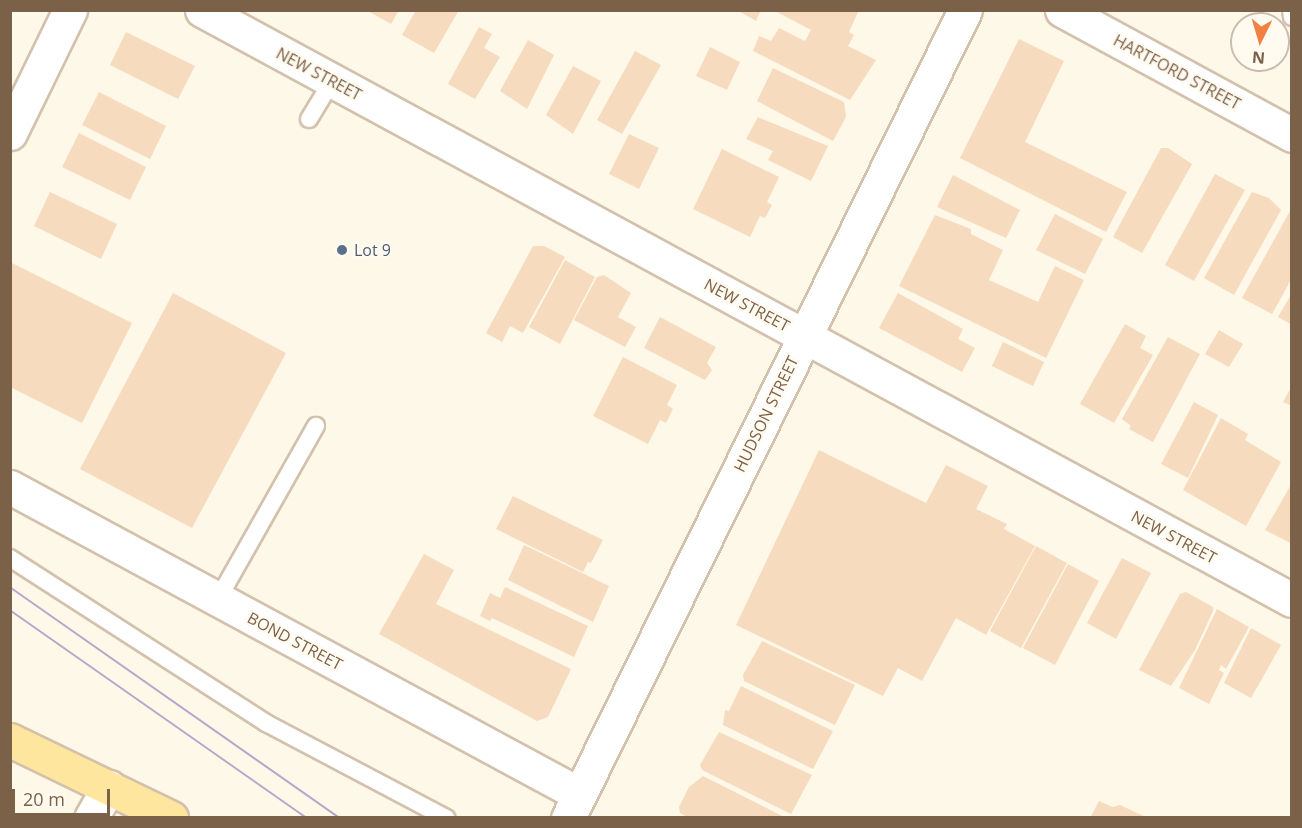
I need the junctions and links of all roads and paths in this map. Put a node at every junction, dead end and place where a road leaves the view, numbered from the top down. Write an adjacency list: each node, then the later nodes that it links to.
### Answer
1 (70, 10): 9 (street)
2 (202, 10): 7 (street, NEW STREET)
3 (965, 10): 11 (street, HUDSON STREET)
4 (1291, 10): 6 (lane)
5 (1075, 14): 10 (street, HARTFORD STREET)
6 (1292, 17)
7 (332, 81): 8 (lane); 11 (street, NEW STREET)
8 (309, 119)
9 (10, 134)
10 (1292, 135)
11 (804, 336): 16 (street, NEW STREET); 19 (street, HUDSON STREET)
12 (316, 426): 15 (lane)
13 (10, 487): 15 (street, BOND STREET)
14 (10, 558): 22 (lane)
15 (218, 599): 19 (street, BOND STREET)
16 (1292, 600)
17 (10, 740): 18 (main road)
18 (109, 788): 20 (street); 21 (main road)
19 (574, 806)
20 (91, 818)
21 (171, 818)
22 (446, 818)

